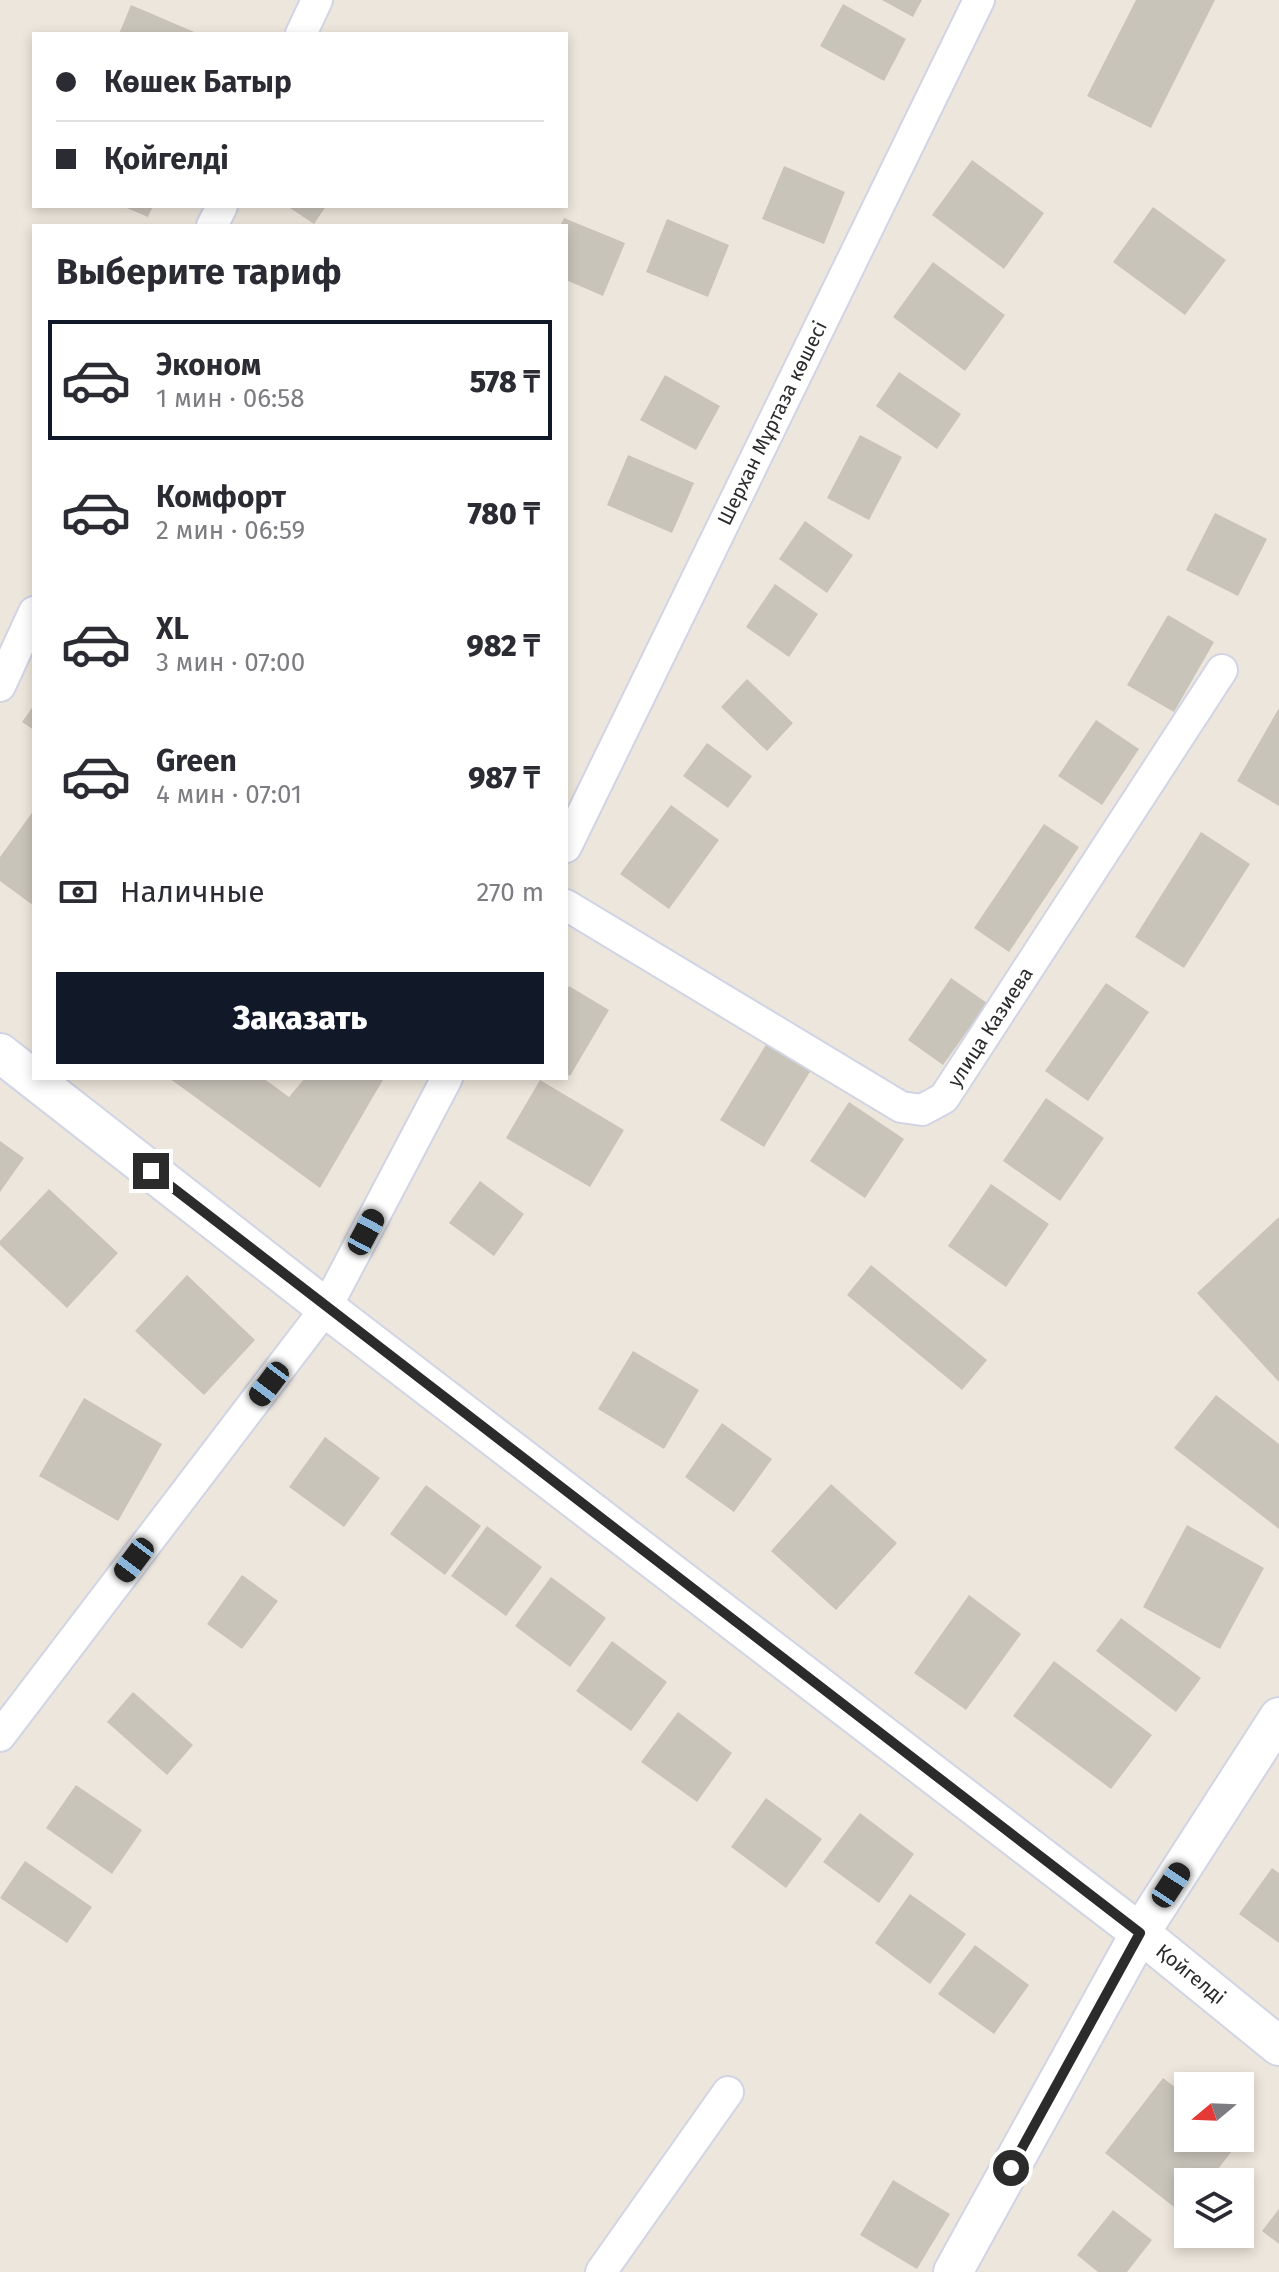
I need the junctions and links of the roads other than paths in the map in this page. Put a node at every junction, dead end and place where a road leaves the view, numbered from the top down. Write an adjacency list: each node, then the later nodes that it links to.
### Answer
1 (317, 0): 3 (street)
2 (979, 0): 7 (street, Шерхан Мұртаза көшесі)
3 (302, 32)
4 (32, 616): 6 (street)
5 (1222, 670): 8 (street, улица Казиева)
6 (0, 686)
7 (568, 843)
8 (568, 906)
9 (0, 1053): 10 (street, Қойгелді)
10 (32, 1078)
11 (35, 1080): 13 (street, Қойгелді)
12 (446, 1080): 13 (street)
13 (326, 1308): 15 (street); 16 (street, Қойгелді)
14 (1279, 1717): 16 (street)
15 (0, 1736)
16 (1140, 1933): 17 (street, Қойгелді); 20 (street)
17 (1279, 2046)
18 (728, 2092): 19 (street)
19 (601, 2272)
20 (953, 2272)

